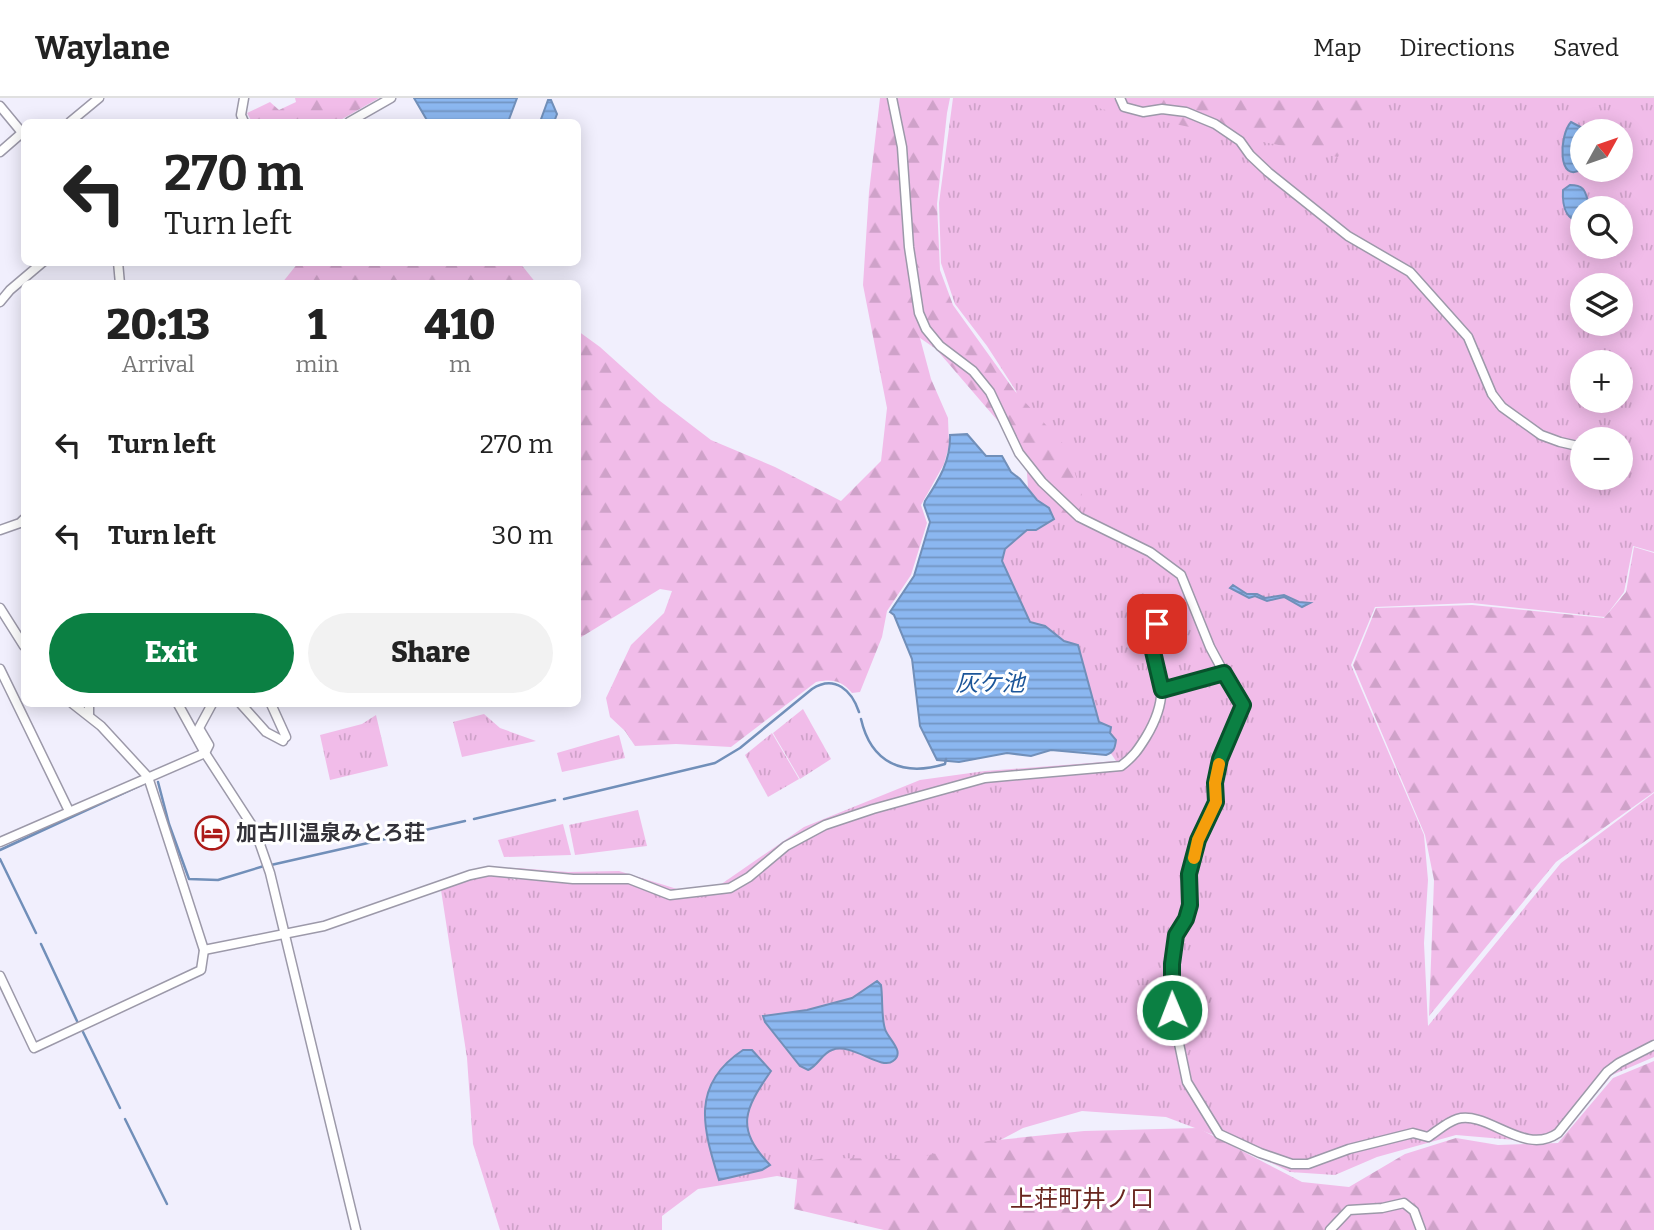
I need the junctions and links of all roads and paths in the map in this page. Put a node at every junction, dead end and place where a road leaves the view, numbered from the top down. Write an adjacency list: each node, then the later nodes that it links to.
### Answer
1 (99, 98): 7 (street)
2 (244, 98): 8 (street)
3 (391, 98): 9 (street)
4 (892, 98): 24 (street)
5 (1120, 98): 17 (street)
6 (0, 106): 10 (street)
7 (74, 119)
8 (243, 119)
9 (354, 119)
10 (21, 130)
11 (21, 135): 12 (street)
12 (0, 152)
13 (38, 266): 14 (street)
14 (22, 280)
15 (21, 281): 16 (street)
16 (0, 302)
17 (1570, 444)
18 (21, 522): 19 (street)
19 (0, 530)
20 (0, 608): 21 (street)
21 (21, 641)
22 (1151, 643): 25 (street)
23 (0, 669): 35 (street)
24 (1224, 673): 25 (street); 40 (street)
25 (1162, 690): 37 (street)
26 (77, 707): 32 (street)
27 (89, 707): 32 (street)
28 (180, 707): 33 (street)
29 (210, 707): 33 (street)
30 (244, 707): 31 (street)
31 (272, 707)
32 (89, 715): 34 (street)
33 (205, 753): 34 (street); 37 (street)
34 (148, 776): 35 (street); 38 (street)
35 (69, 811): 36 (street)
36 (0, 842)
37 (284, 934): 38 (street); 41 (street)
38 (204, 950): 39 (street)
39 (0, 976)
40 (1654, 1045)
41 (356, 1230)
42 (1330, 1230): 43 (street)
43 (1421, 1230)

